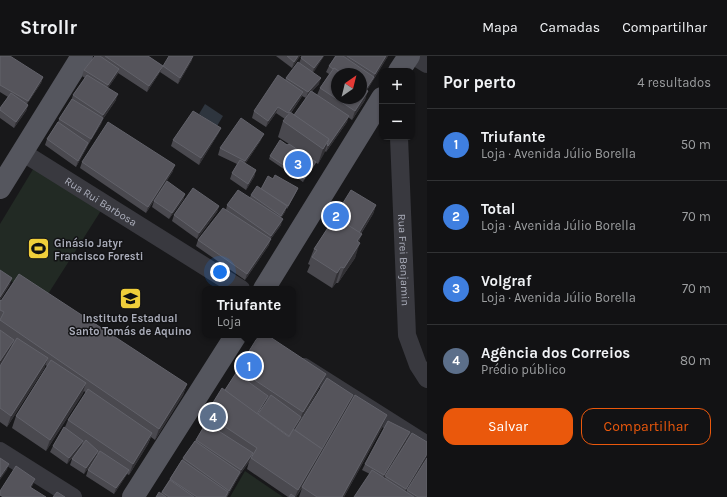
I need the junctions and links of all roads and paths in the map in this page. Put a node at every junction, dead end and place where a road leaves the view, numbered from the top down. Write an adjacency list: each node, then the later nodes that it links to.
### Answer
1 (82, 56): 8 (main road)
2 (408, 56): 5 (main road)
3 (414, 56): 4 (street)
4 (427, 64)
5 (401, 68)
6 (379, 103): 11 (main road)
7 (399, 140): 14 (street, Rua Frei Benjamin)
8 (22, 152): 9 (main road); 10 (street, Rua Rui Barbosa)
9 (0, 188)
10 (236, 286)
11 (266, 286)
12 (234, 338): 18 (main road)
13 (287, 356): 15 (street)
14 (427, 379)
15 (427, 445)
16 (0, 451): 17 (street)
17 (73, 497)
18 (133, 497)

